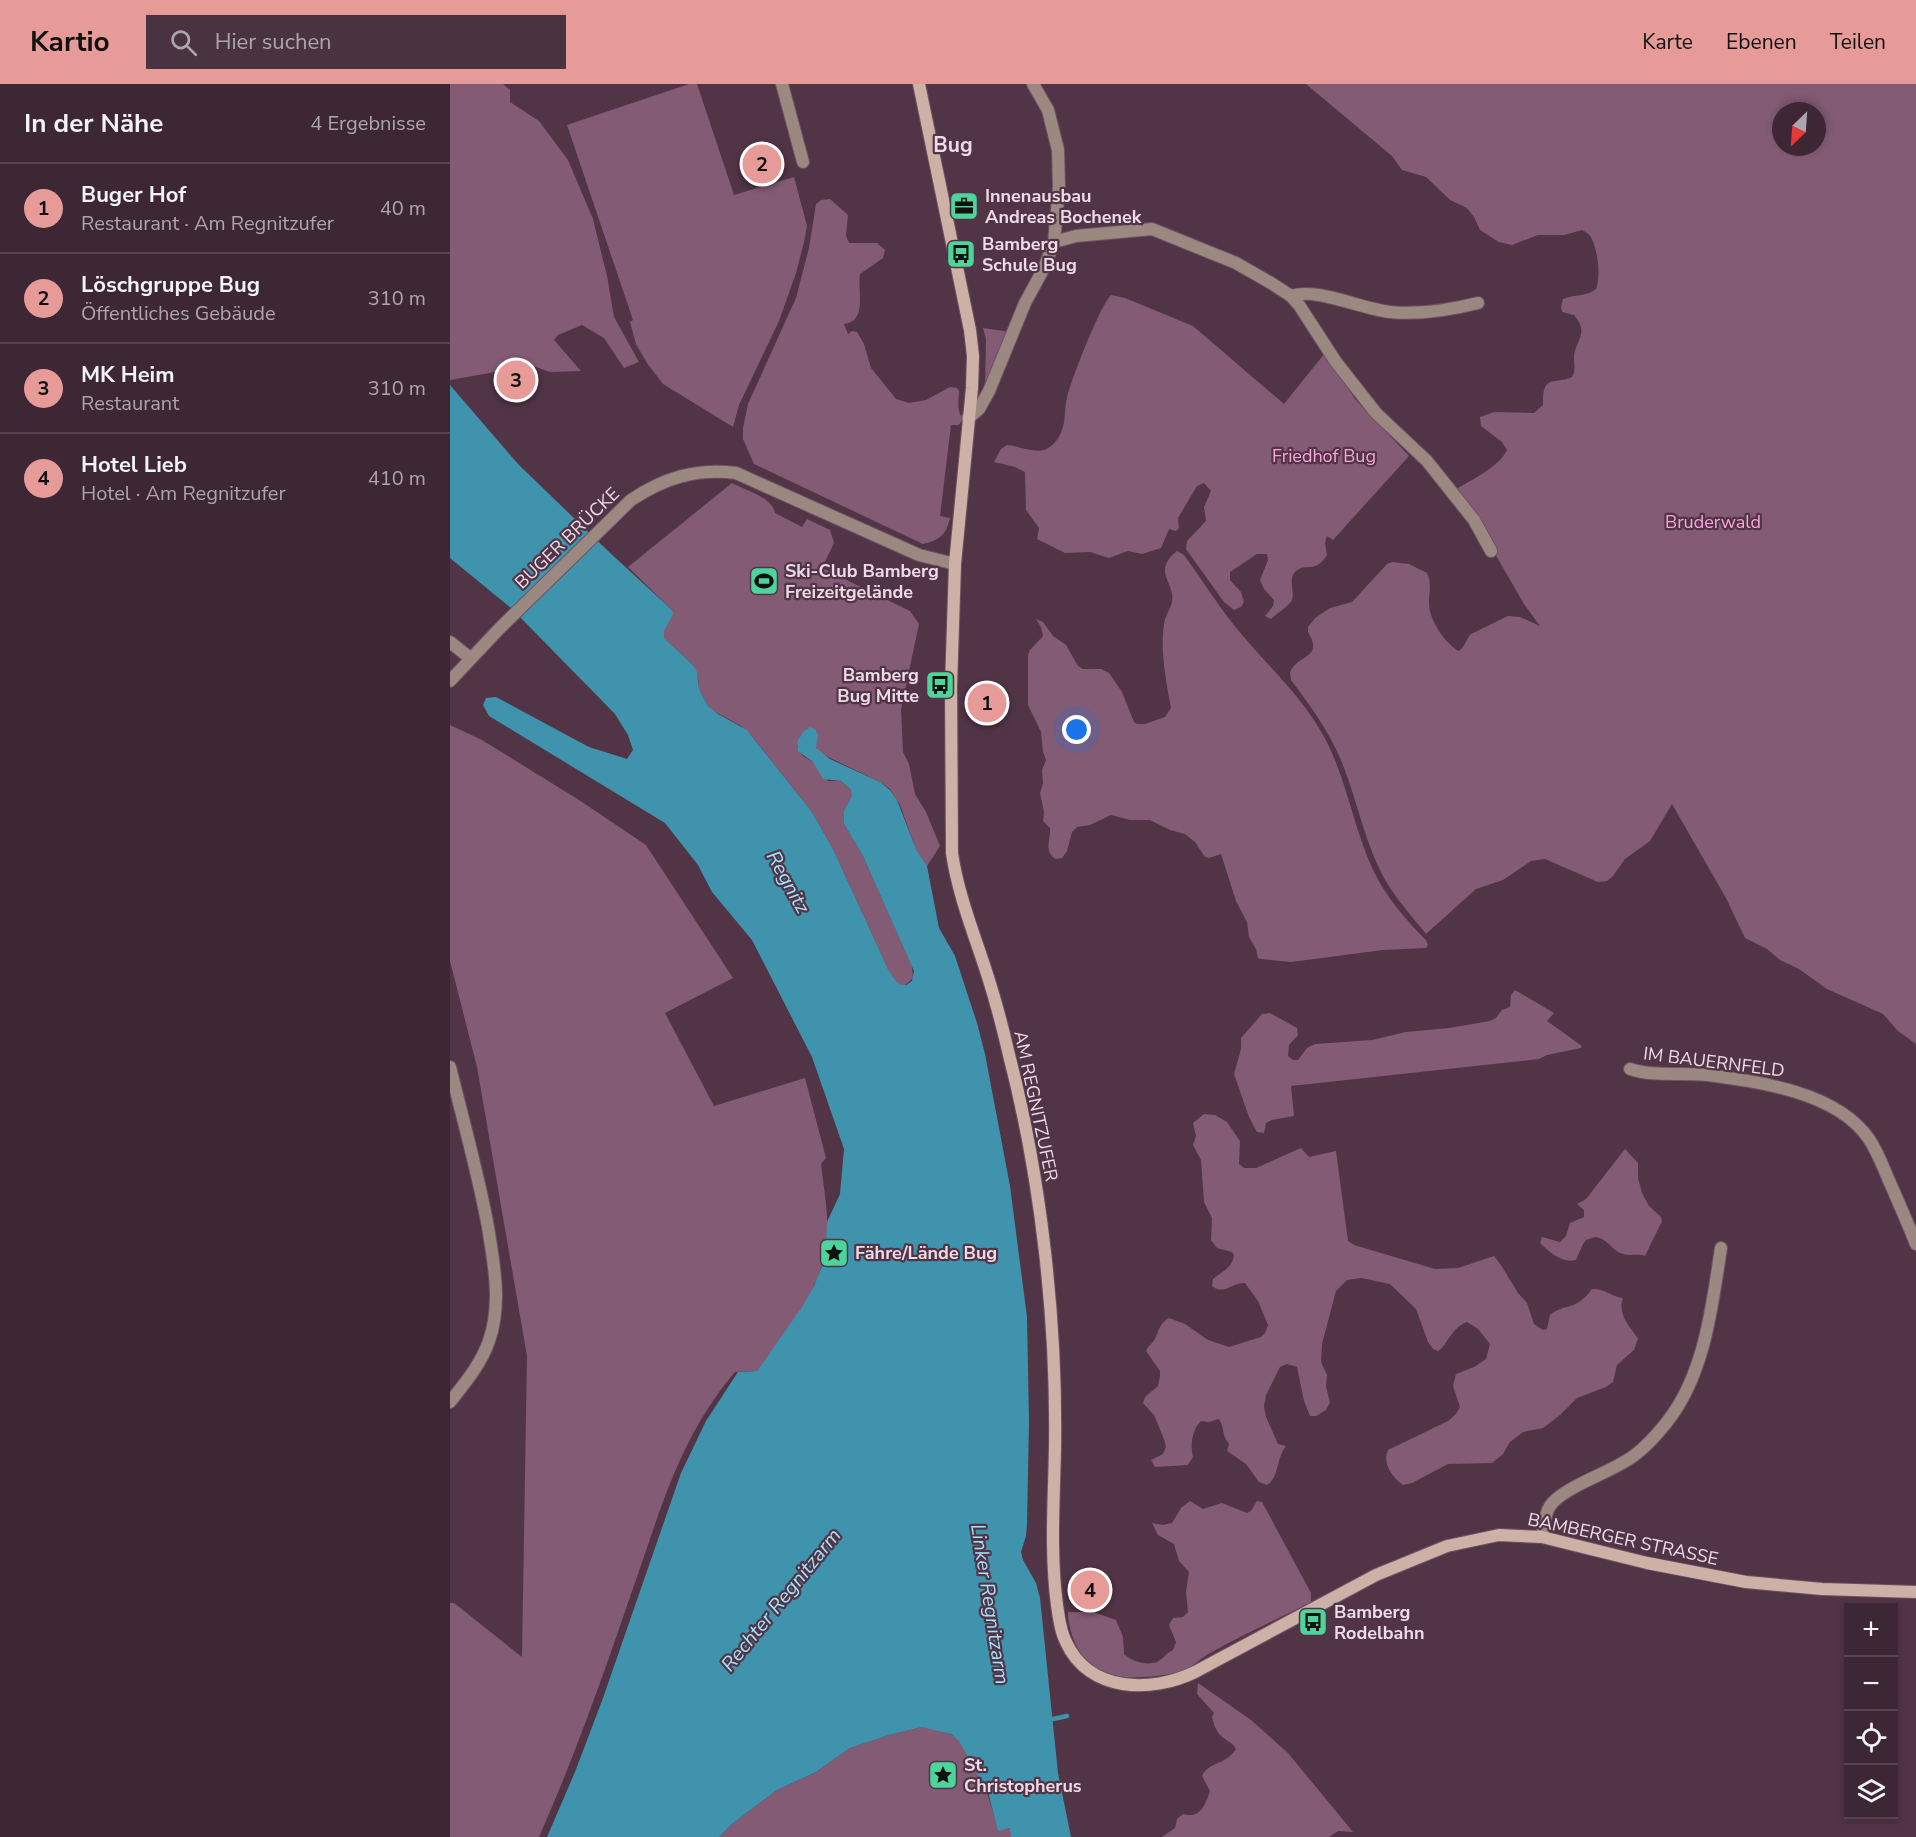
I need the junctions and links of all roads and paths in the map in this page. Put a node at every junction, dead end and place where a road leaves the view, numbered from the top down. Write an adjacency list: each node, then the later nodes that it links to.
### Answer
1 (782, 84): 4 (street)
2 (919, 84): 8 (street, AM REGNITZUFER)
3 (1034, 84): 5 (street)
4 (803, 162)
5 (1054, 242): 6 (street); 8 (street)
6 (1291, 296): 7 (street); 9 (street)
7 (1478, 303)
8 (968, 418): 10 (street, AM REGNITZUFER)
9 (1491, 550)
10 (955, 564): 12 (street, BUGER BRÜCKE); 22 (street, AM REGNITZUFER)
11 (450, 642): 12 (street)
12 (470, 658): 13 (street, BUGER BRÜCKE)
13 (450, 681)
14 (450, 1067): 19 (street)
15 (1630, 1068): 16 (street, IM BAUERNFELD)
16 (1911, 1215): 17 (street, IM BAUERNFELD)
17 (1916, 1244)
18 (1721, 1248): 20 (street)
19 (450, 1402)
20 (1542, 1537): 21 (street, BAMBERGER STRASSE); 22 (street, BAMBERGER STRASSE)
21 (1916, 1592)
22 (1076, 1658)

